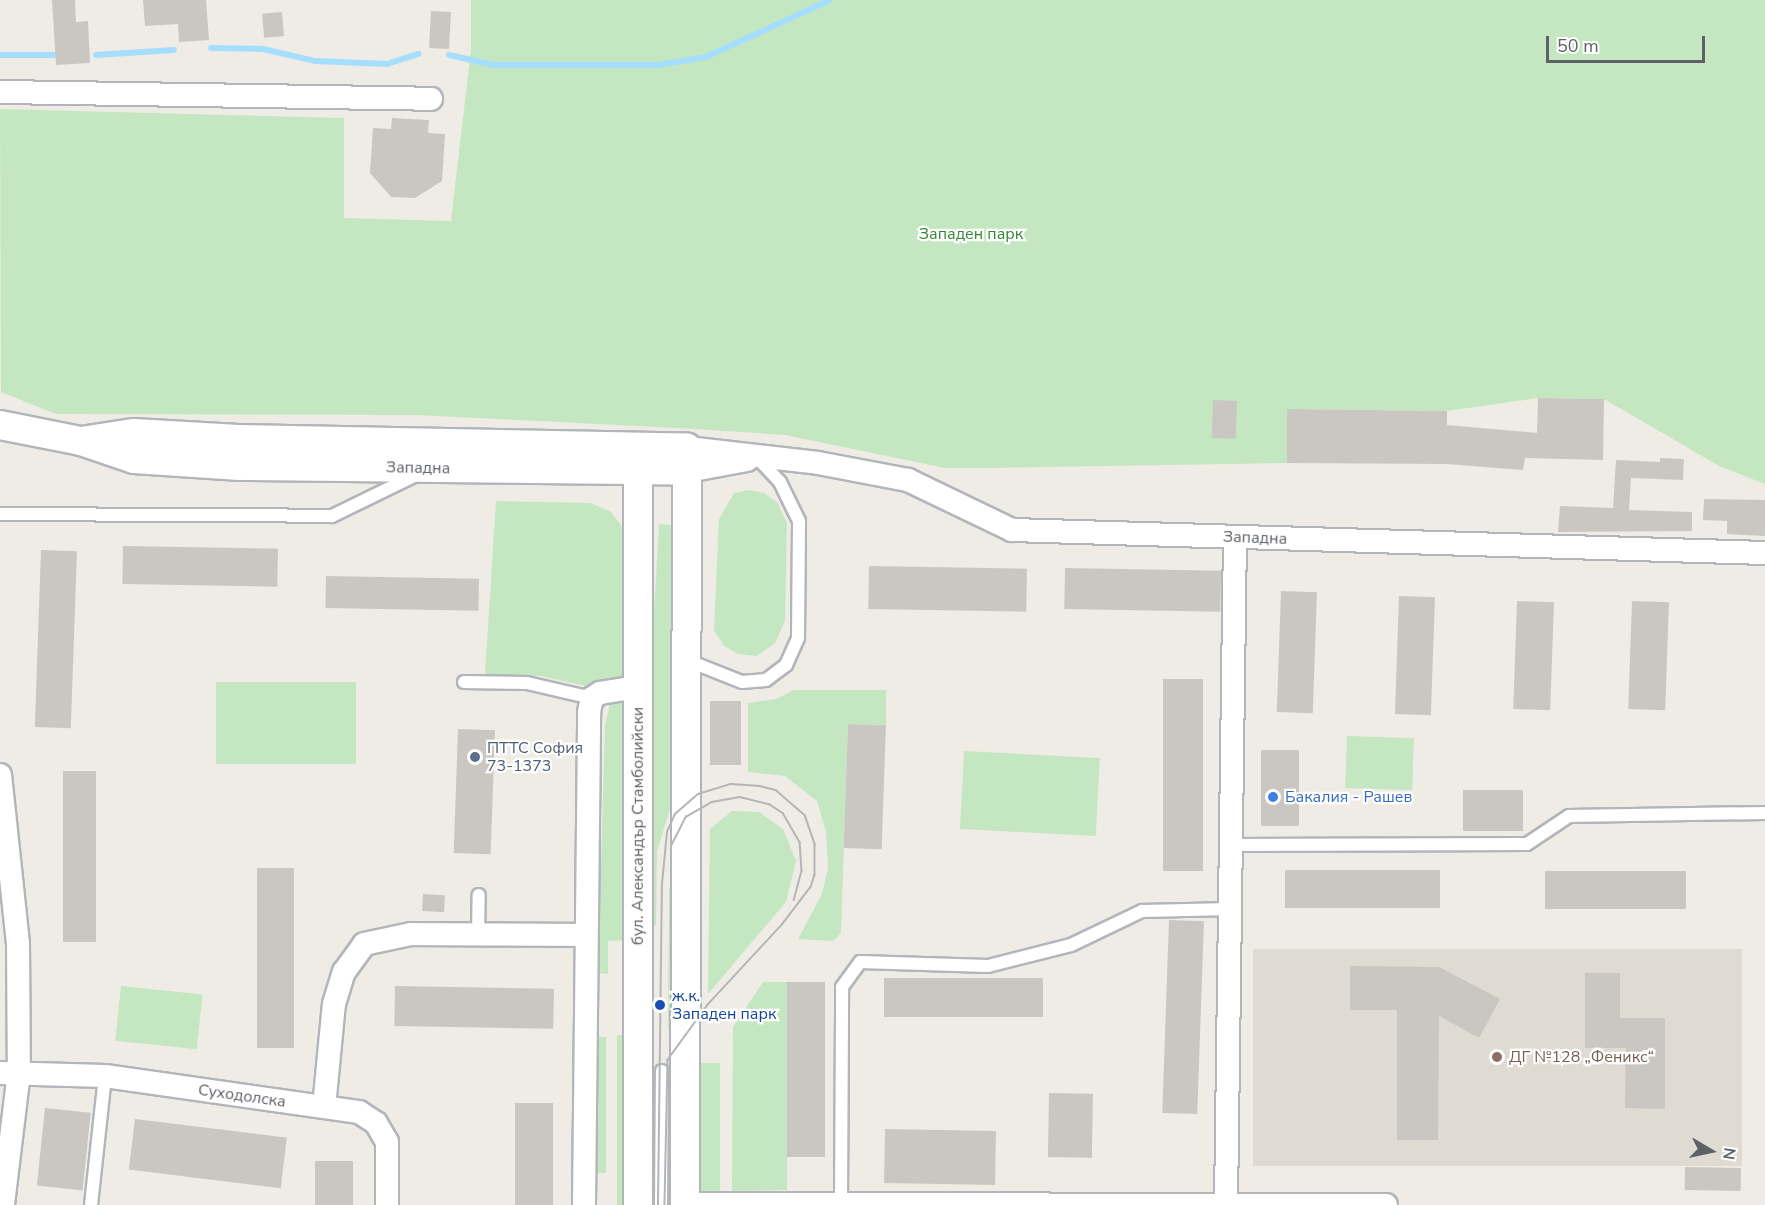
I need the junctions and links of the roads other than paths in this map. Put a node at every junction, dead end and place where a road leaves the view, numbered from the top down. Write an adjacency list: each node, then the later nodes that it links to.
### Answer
1 (0, 92): 2 (street)
2 (430, 99)
3 (0, 425): 4 (street, Западна)
4 (81, 441): 6 (street, Западна); 8 (street, Западна)
5 (758, 457): 7 (street, Западна); 10 (street, Западна); 12 (lane)
6 (638, 459): 7 (street, Западна); 8 (street, Западна); 14 (street, бул. Александър Стамболийски)
7 (688, 459): 12 (street)
8 (431, 468): 9 (lane)
9 (0, 514)
10 (1235, 538): 11 (street, Западна); 18 (street)
11 (1765, 553)
12 (689, 661): 35 (street)
13 (464, 682): 15 (lane)
14 (639, 687): 15 (street); 33 (street, бул. Александър Стамболийски)
15 (592, 698): 22 (street)
16 (0, 775): 24 (street)
17 (1765, 813): 18 (lane)
18 (1232, 845): 20 (street)
19 (479, 895): 21 (lane)
20 (1231, 909): 27 (lane); 28 (street)
21 (478, 934): 22 (street); 26 (street)
22 (586, 935): 32 (street)
23 (662, 1071): 34 (lane)
24 (10, 1072): 25 (street, Суходолска); 29 (street)
25 (105, 1076): 26 (street, Суходолска); 30 (lane)
26 (324, 1107): 31 (street, Суходолска)
27 (841, 1204): 35 (street); 36 (street)
28 (1226, 1204): 36 (street); 37 (street)
29 (3, 1205)
30 (91, 1205)
31 (387, 1205)
32 (584, 1205)
33 (638, 1205)
34 (661, 1205)
35 (685, 1205)
36 (1071, 1205)
37 (1386, 1205)

